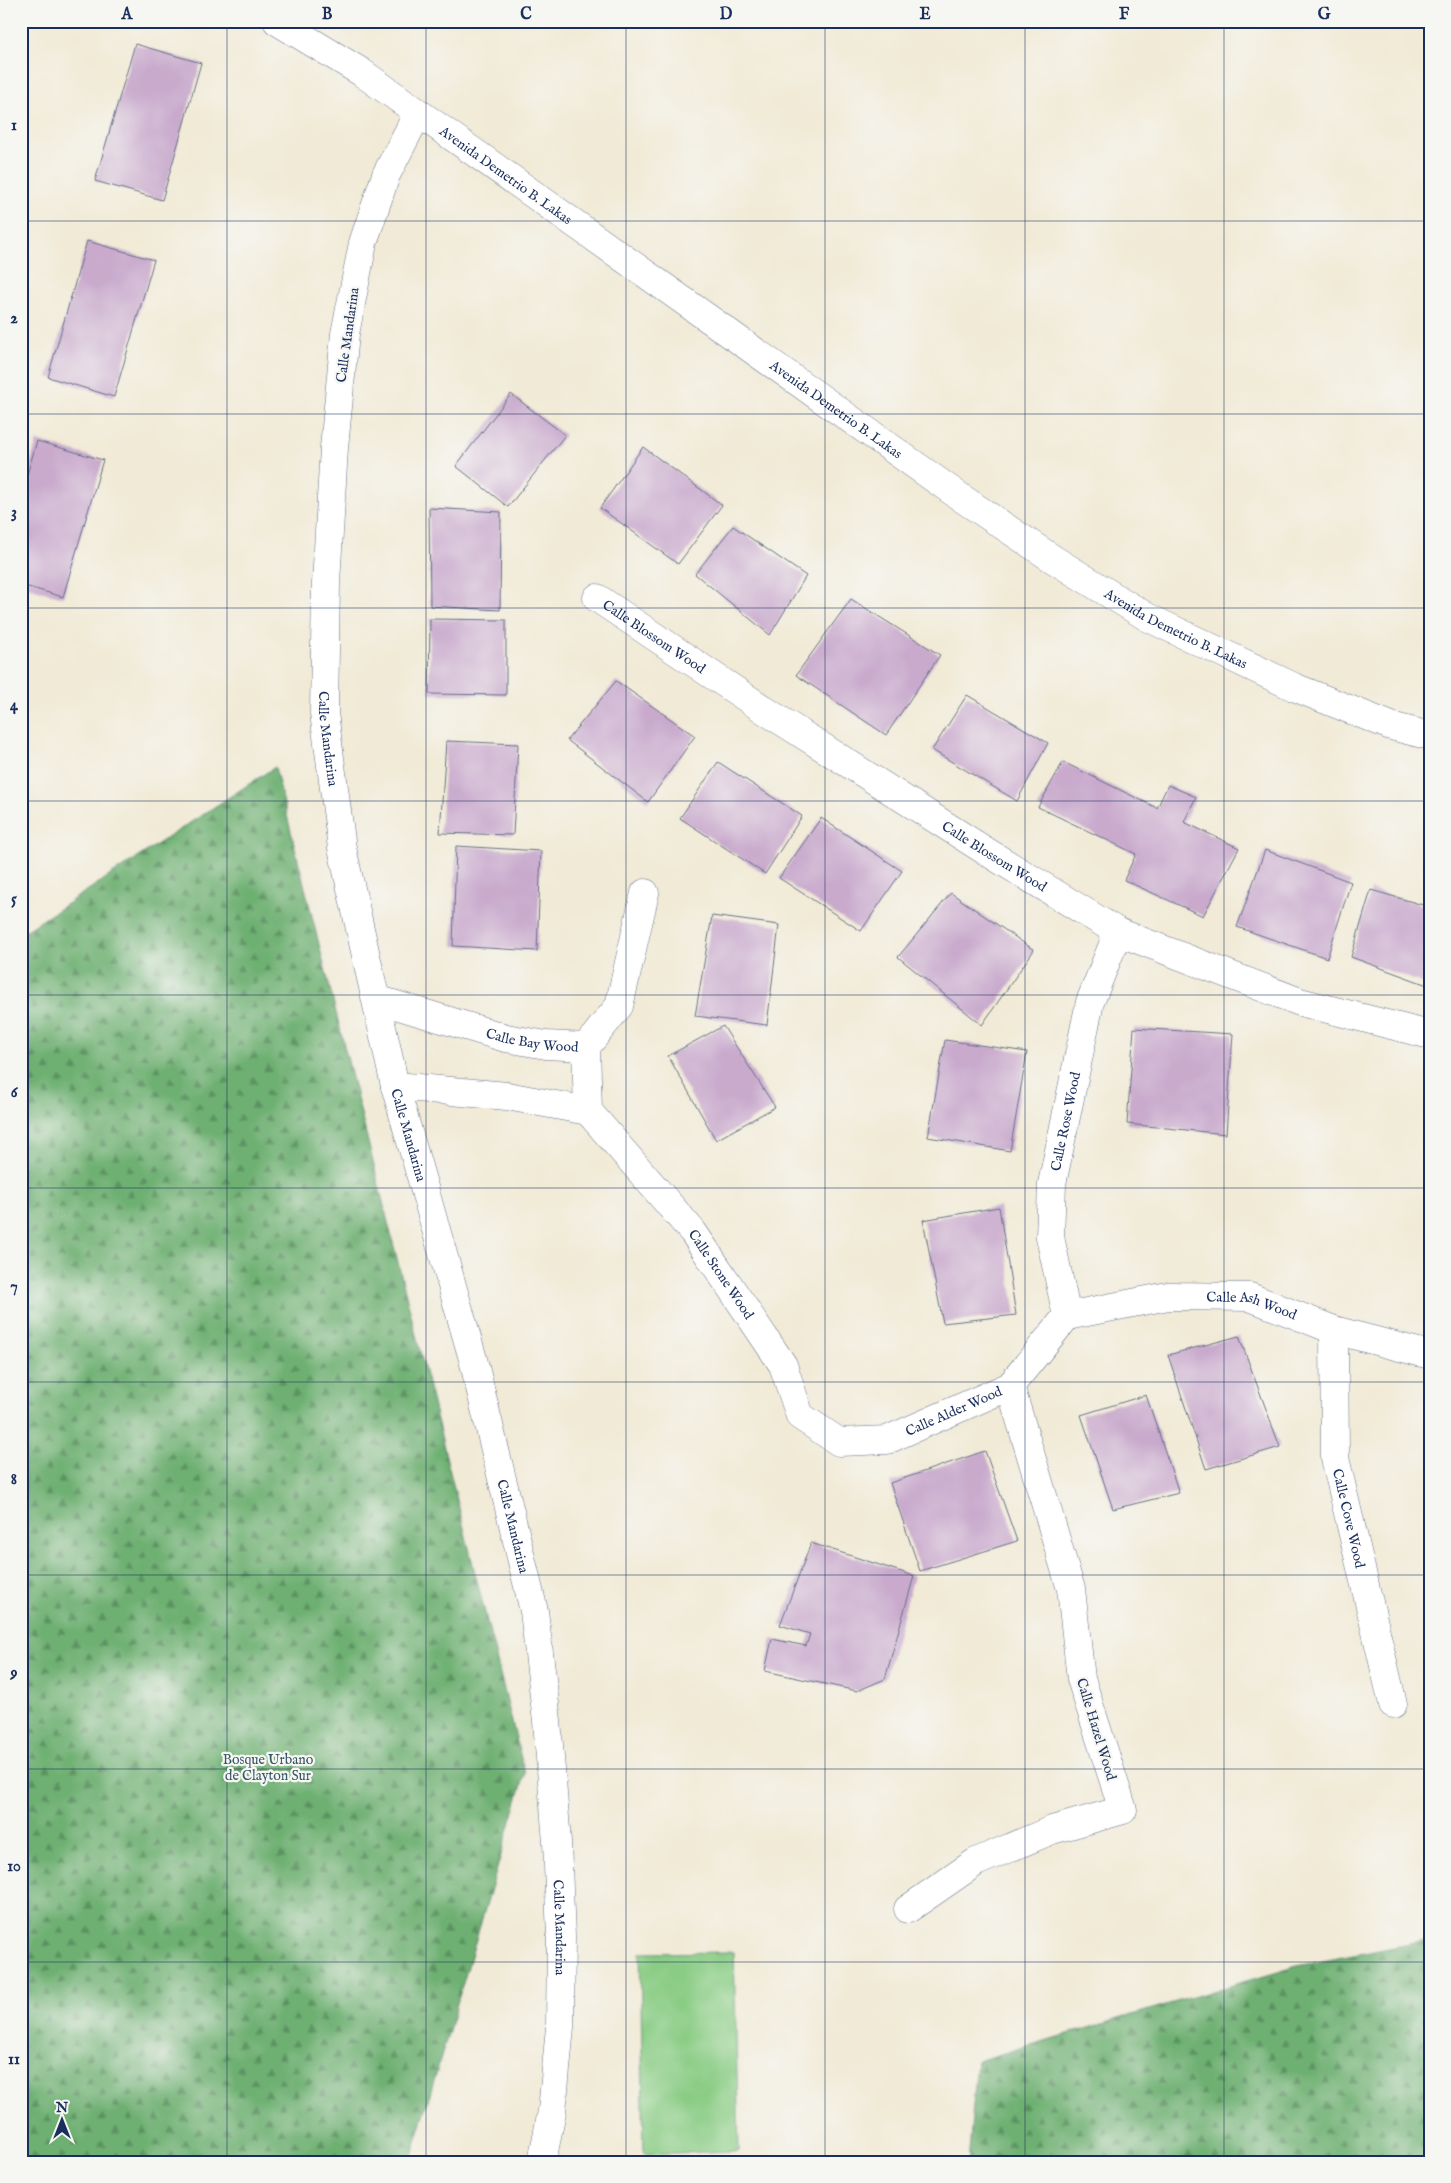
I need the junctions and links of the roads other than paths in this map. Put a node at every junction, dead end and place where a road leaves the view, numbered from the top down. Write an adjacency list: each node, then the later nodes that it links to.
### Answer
1 (277, 21): 2 (street, Avenida Demetrio B. Lakas)
2 (418, 113): 4 (street, Avenida Demetrio B. Lakas); 7 (street, Calle Mandarina)
3 (597, 598): 6 (street, Calle Blossom Wood)
4 (1430, 736)
5 (645, 893): 9 (street, Calle Bay Wood)
6 (1118, 932): 8 (street, Calle Blossom Wood); 12 (street, Calle Rose Wood)
7 (376, 999): 9 (street, Calle Bay Wood); 10 (street, Calle Mandarina)
8 (1430, 1035)
9 (586, 1047): 11 (street)
10 (395, 1086): 11 (street); 19 (street, Calle Mandarina)
11 (588, 1111): 16 (street, Calle Stone Wood)
12 (1067, 1316): 13 (street, Calle Ash Wood); 15 (street, Calle Alder Wood)
13 (1334, 1330): 14 (street, Calle Ash Wood); 17 (street, Calle Cove Wood)
14 (1430, 1355)
15 (1010, 1386): 16 (street, Calle Alder Wood); 18 (street, Calle Hazel Wood)
16 (839, 1442)
17 (1392, 1704)
18 (908, 1909)
19 (542, 2162)

